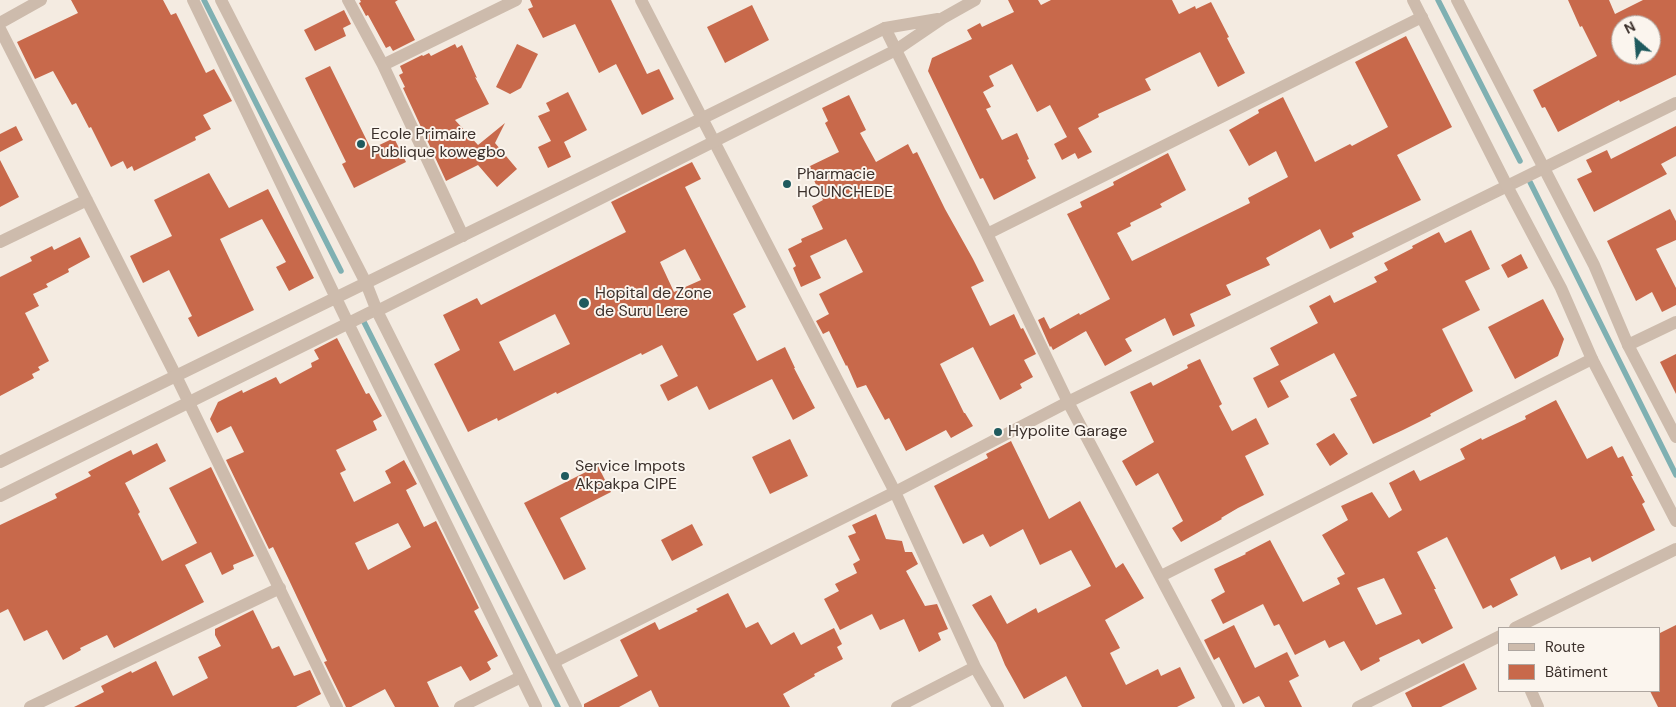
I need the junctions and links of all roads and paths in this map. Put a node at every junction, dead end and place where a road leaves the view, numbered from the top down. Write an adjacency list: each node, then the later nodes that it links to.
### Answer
1 (42, 0): 12 (street)
2 (193, 0): 27 (street)
3 (221, 0): 26 (street)
4 (348, 0): 16 (street)
5 (516, 0): 16 (street)
6 (642, 0): 18 (street)
7 (976, 0): 11 (street)
8 (1413, 0): 10 (street)
9 (1457, 0): 20 (street)
10 (1422, 17): 21 (street); 23 (street)
11 (943, 18): 13 (street); 15 (street)
12 (0, 23)
13 (885, 28): 15 (street); 18 (street)
14 (0, 29): 22 (street)
15 (896, 50): 19 (street); 23 (street)
16 (383, 66): 24 (street)
17 (1676, 103): 20 (street)
18 (703, 118): 19 (street); 24 (street)
19 (713, 141): 28 (street); 38 (street)
20 (1543, 168): 21 (street); 31 (street)
21 (1507, 186): 32 (street); 34 (street)
22 (86, 200): 25 (street); 33 (street)
23 (988, 234): 34 (street)
24 (463, 236): 26 (street)
25 (0, 242)
26 (366, 283): 27 (street); 28 (street)
27 (337, 297): 30 (street); 33 (street)
28 (378, 310): 30 (street); 46 (street)
29 (1676, 322): 31 (street)
30 (348, 323): 35 (street); 48 (street)
31 (1628, 345): 36 (street)
32 (1592, 359): 40 (street); 42 (street)
33 (176, 376): 35 (street); 37 (street)
34 (1068, 402): 38 (street); 42 (street)
35 (188, 403): 39 (street); 43 (street)
36 (1676, 437)
37 (0, 462)
38 (894, 492): 46 (street); 47 (street)
39 (0, 496)
40 (1676, 521)
41 (1676, 549): 44 (street)
42 (1161, 576): 57 (street)
43 (280, 588): 50 (street); 51 (street)
44 (1518, 627)
45 (1498, 637): 58 (street)
46 (554, 662): 54 (street)
47 (976, 667): 55 (street); 56 (street)
48 (521, 677): 52 (street); 53 (street)
49 (1531, 692): 59 (street)
50 (30, 707)
51 (337, 707)
52 (460, 707)
53 (536, 707)
54 (576, 707)
55 (897, 707)
56 (998, 707)
57 (1229, 707)
58 (1358, 707)
59 (1538, 707)

